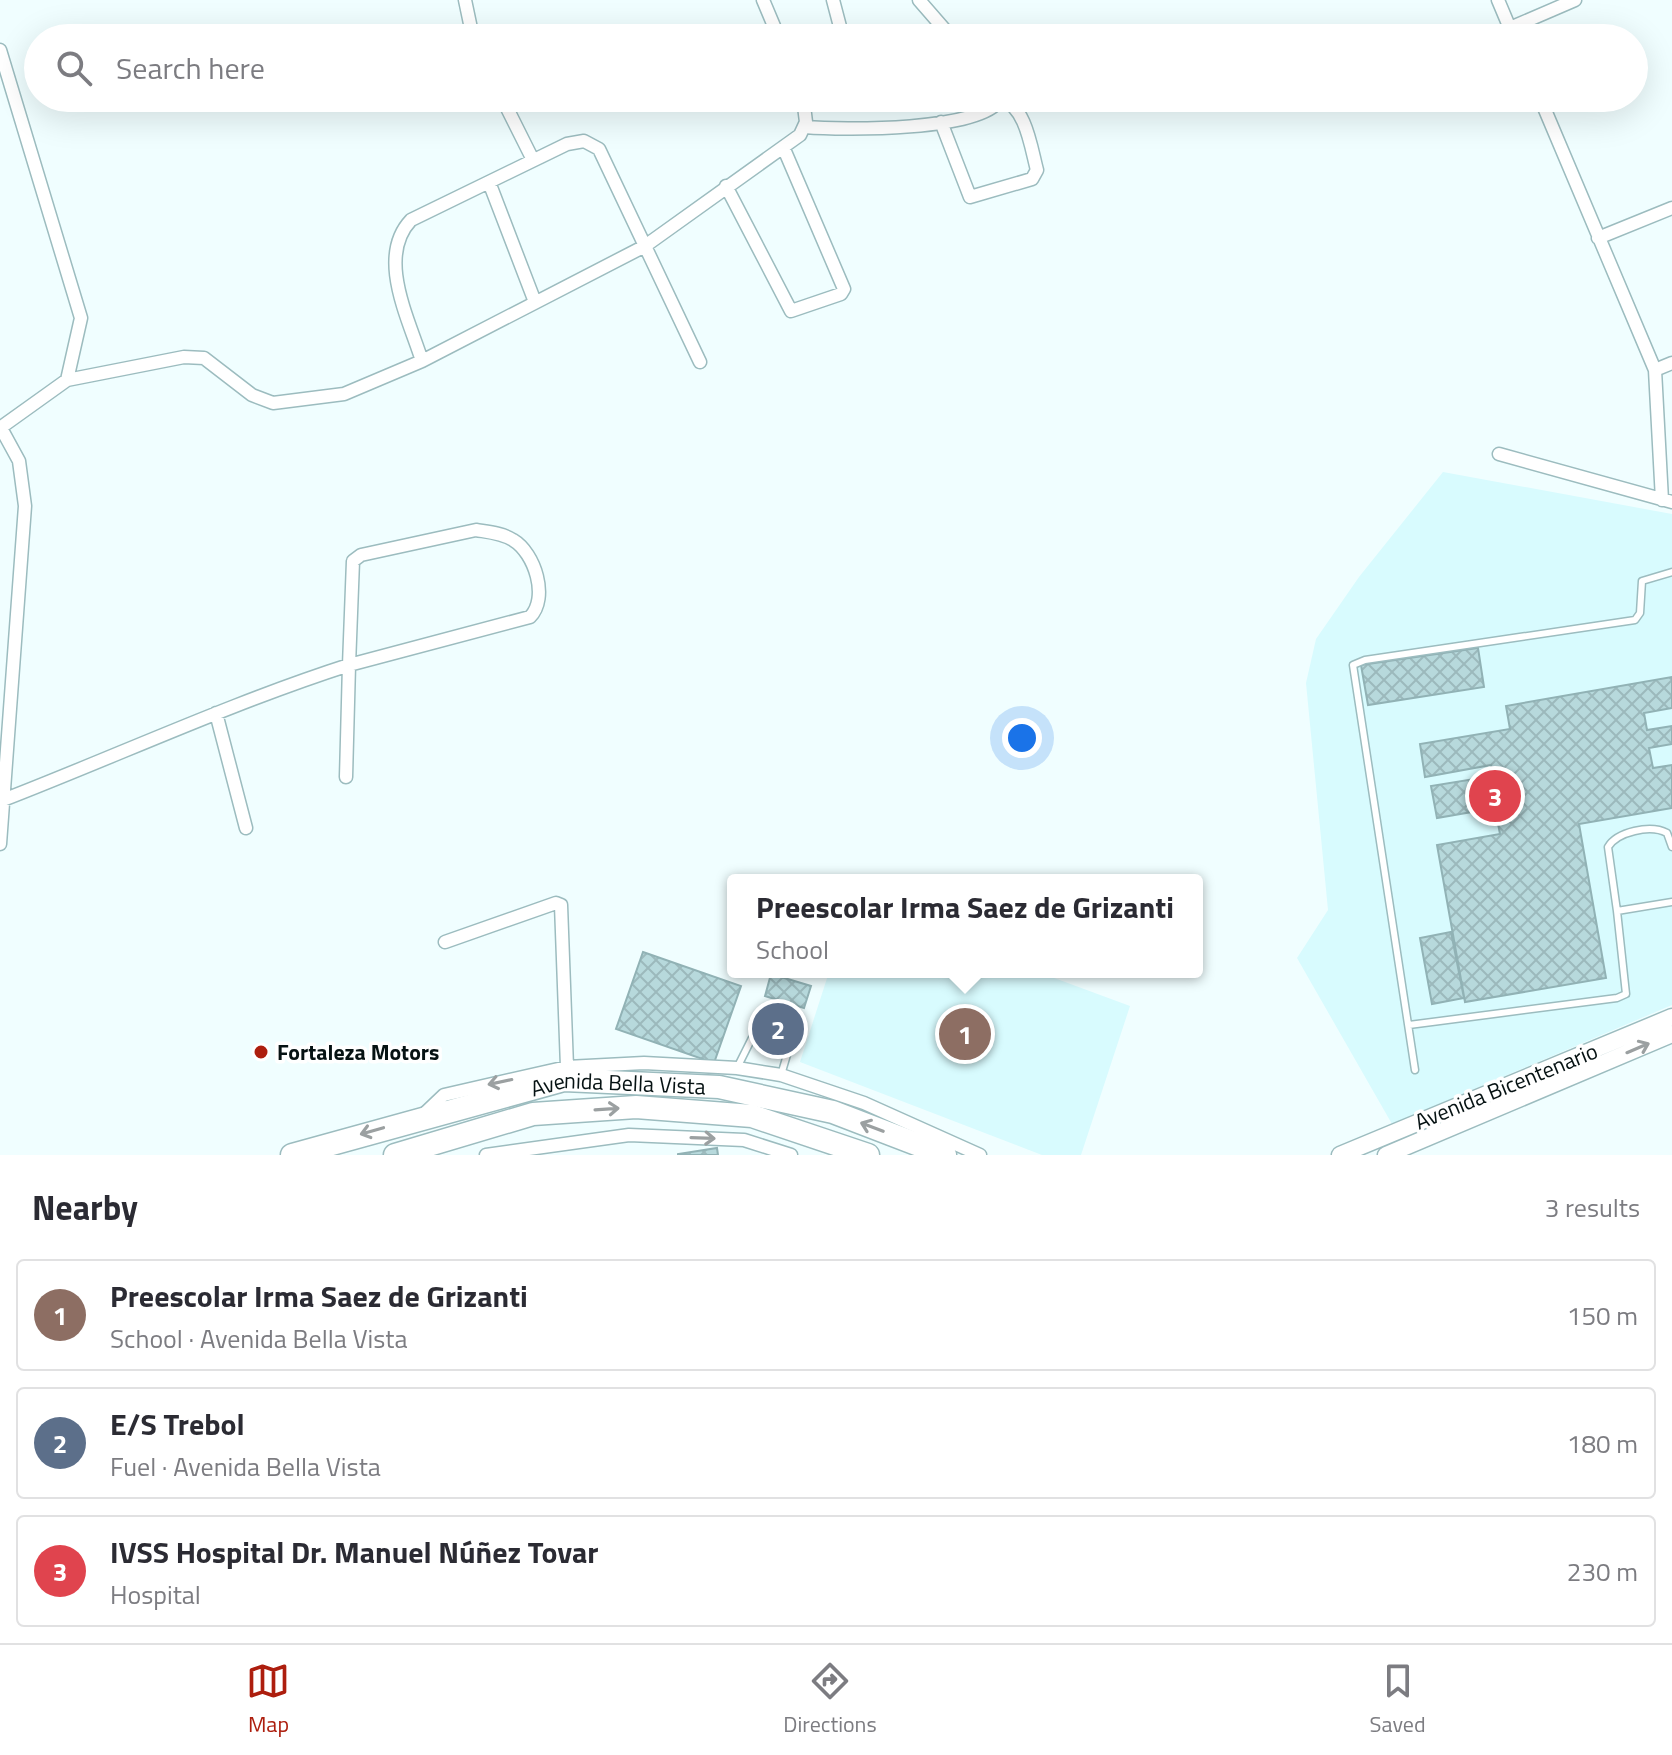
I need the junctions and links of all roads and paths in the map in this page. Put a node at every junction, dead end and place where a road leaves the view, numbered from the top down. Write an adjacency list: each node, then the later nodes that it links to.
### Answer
1 (465, 0): 7 (street)
2 (763, 0): 8 (street)
3 (833, 0): 9 (street)
4 (919, 0): 10 (street)
5 (1498, 0): 11 (street)
6 (1575, 0): 12 (street)
7 (470, 24)
8 (773, 24)
9 (839, 24)
10 (940, 24)
11 (1508, 24)
12 (1529, 24)
13 (0, 50): 33 (street)
14 (509, 112): 22 (street)
15 (804, 112): 20 (street)
16 (974, 112): 19 (street)
17 (1018, 112): 19 (street)
18 (1546, 112): 26 (street)
19 (941, 122): 20 (street)
20 (805, 127): 21 (street)
21 (784, 149): 24 (street); 24 (street)
22 (533, 160): 23 (street); 27 (street)
23 (489, 182): 28 (street); 29 (street)
24 (726, 186): 27 (street)
25 (1672, 208): 26 (street)
26 (1598, 238): 32 (street)
27 (645, 246): 28 (street); 30 (street)
28 (535, 302): 29 (street)
29 (422, 361): 33 (street)
30 (700, 362)
31 (1672, 363): 32 (street)
32 (1655, 370): 36 (street)
33 (67, 380): 34 (street)
34 (1, 428): 41 (street)
35 (1499, 454): 36 (street)
36 (1667, 501)
37 (1672, 572): 50 (lane)
38 (349, 665): 38 (street); 39 (street); 40 (street)
39 (216, 713): 41 (street); 42 (street)
40 (346, 777)
41 (3, 800): 43 (street)
42 (246, 828)
43 (0, 844)
44 (1672, 847): 46 (lane)
45 (1672, 902): 46 (lane)
46 (1617, 911): 50 (lane)
47 (445, 942): 53 (street)
48 (1672, 1017): 65 (street, Avenida Bicentenario)
49 (771, 1024): 54 (lane)
50 (1409, 1025): 55 (lane)
51 (784, 1034): 56 (lane)
52 (1672, 1034): 66 (street, Avenida Bicentenario, one-way to 52)
53 (567, 1067): 54 (street); 57 (street, one-way to 57)
54 (737, 1068): 56 (street)
55 (1415, 1070)
56 (781, 1075): 64 (street)
57 (420, 1117): 58 (highway, Avenida Bella Vista, one-way to 58); 63 (highway, Avenida Bella Vista, one-way to 57)
58 (292, 1155)
59 (395, 1155): 62 (highway, Avenida Bella Vista, one-way to 62)
60 (486, 1155): 61 (street, one-way to 61)
61 (791, 1155)
62 (868, 1155)
63 (945, 1155)
64 (980, 1155)
65 (1340, 1155)
66 (1386, 1155)

